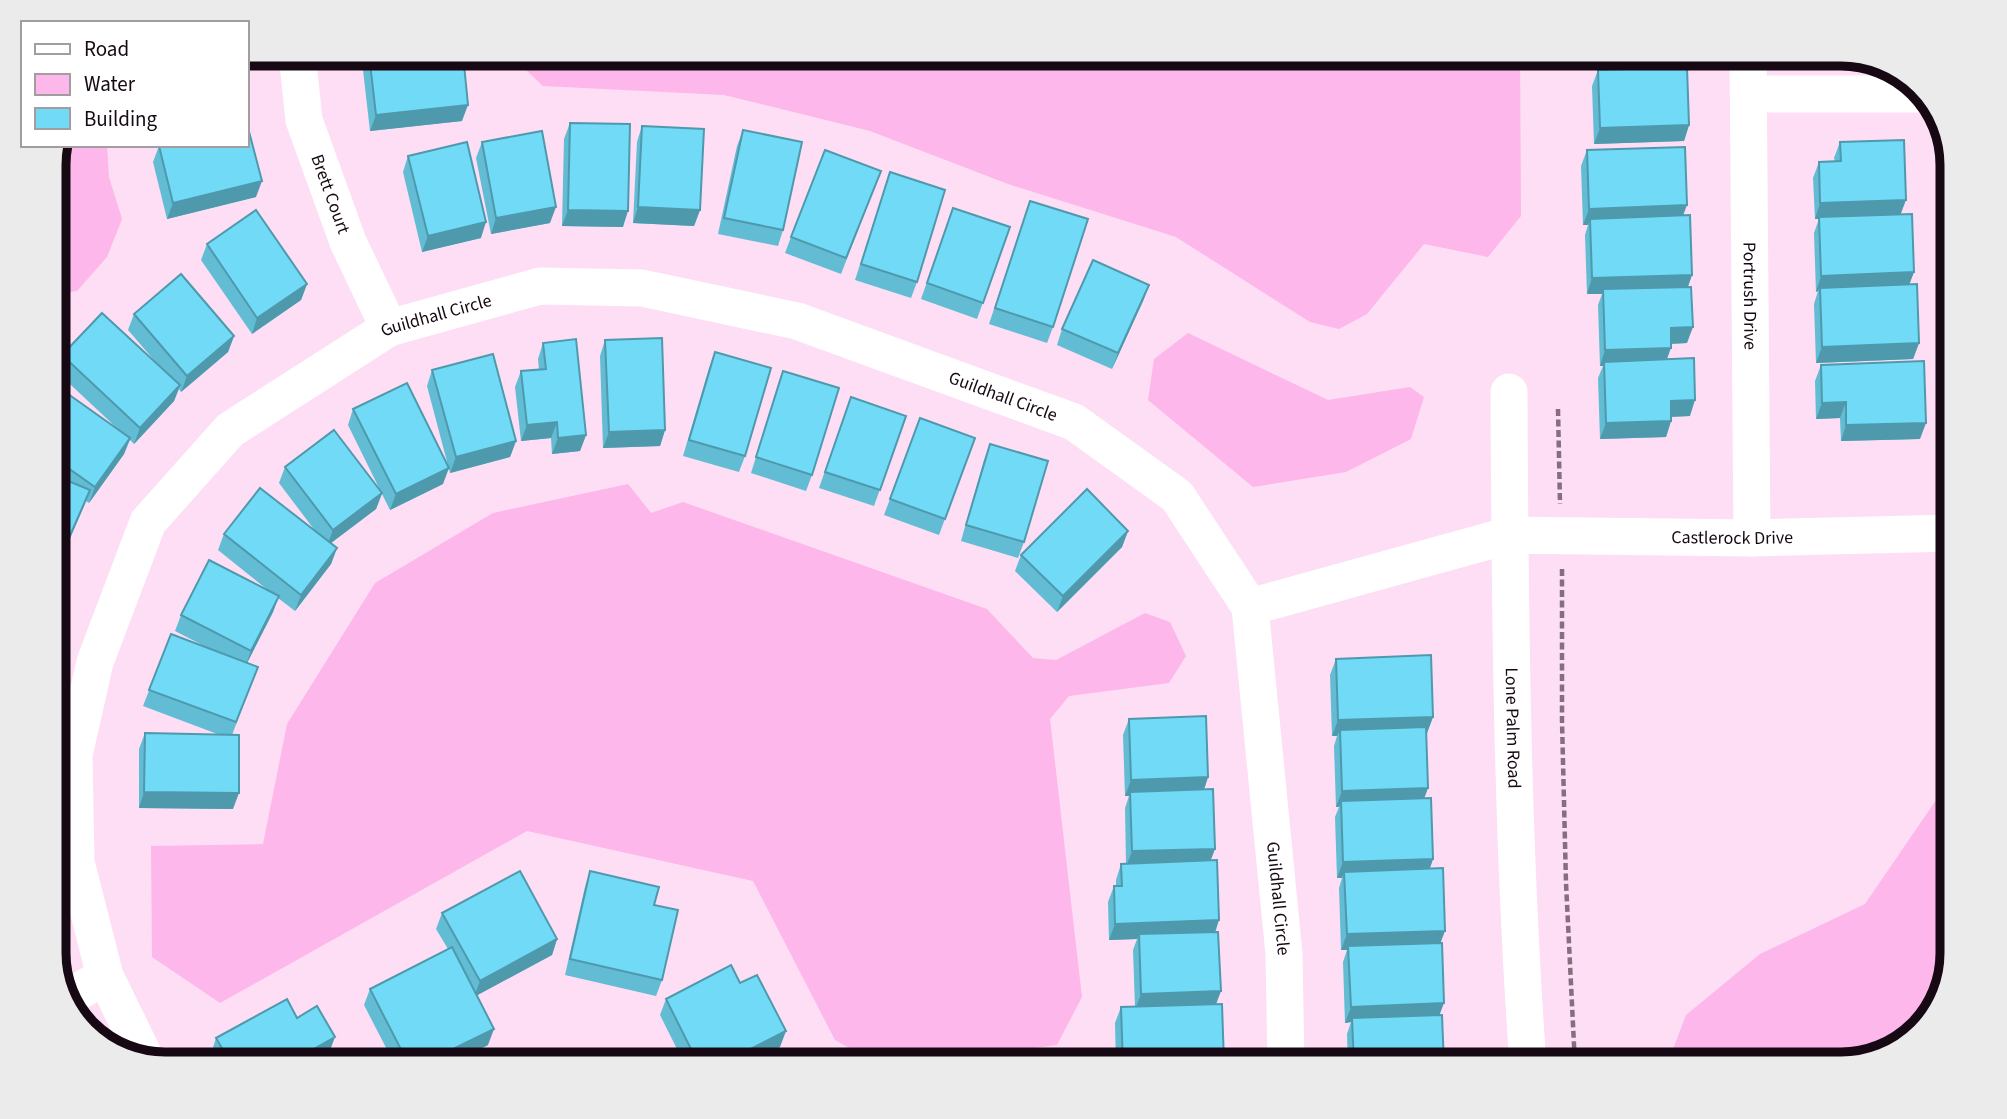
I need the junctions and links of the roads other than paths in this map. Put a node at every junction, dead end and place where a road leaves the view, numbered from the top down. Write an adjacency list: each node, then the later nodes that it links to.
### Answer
1 (298, 67): 5 (street, Brett Court)
2 (1748, 67): 3 (street, Portrush Drive)
3 (1749, 94): 4 (street); 9 (street, Portrush Drive)
4 (1910, 94)
5 (389, 328): 10 (street, Guildhall Circle); 11 (street, Guildhall Circle)
6 (1509, 392): 8 (street, Lone Palm Road)
7 (1940, 533): 9 (street, Castlerock Drive)
8 (1510, 535): 9 (street, Castlerock Drive); 10 (street); 15 (street, Lone Palm Road)
9 (1752, 538)
10 (1250, 607): 14 (street, Guildhall Circle)
11 (104, 976): 12 (street); 13 (street, Guildhall Circle)
12 (75, 993)
13 (141, 1049)
14 (1286, 1052)
15 (1527, 1052)

